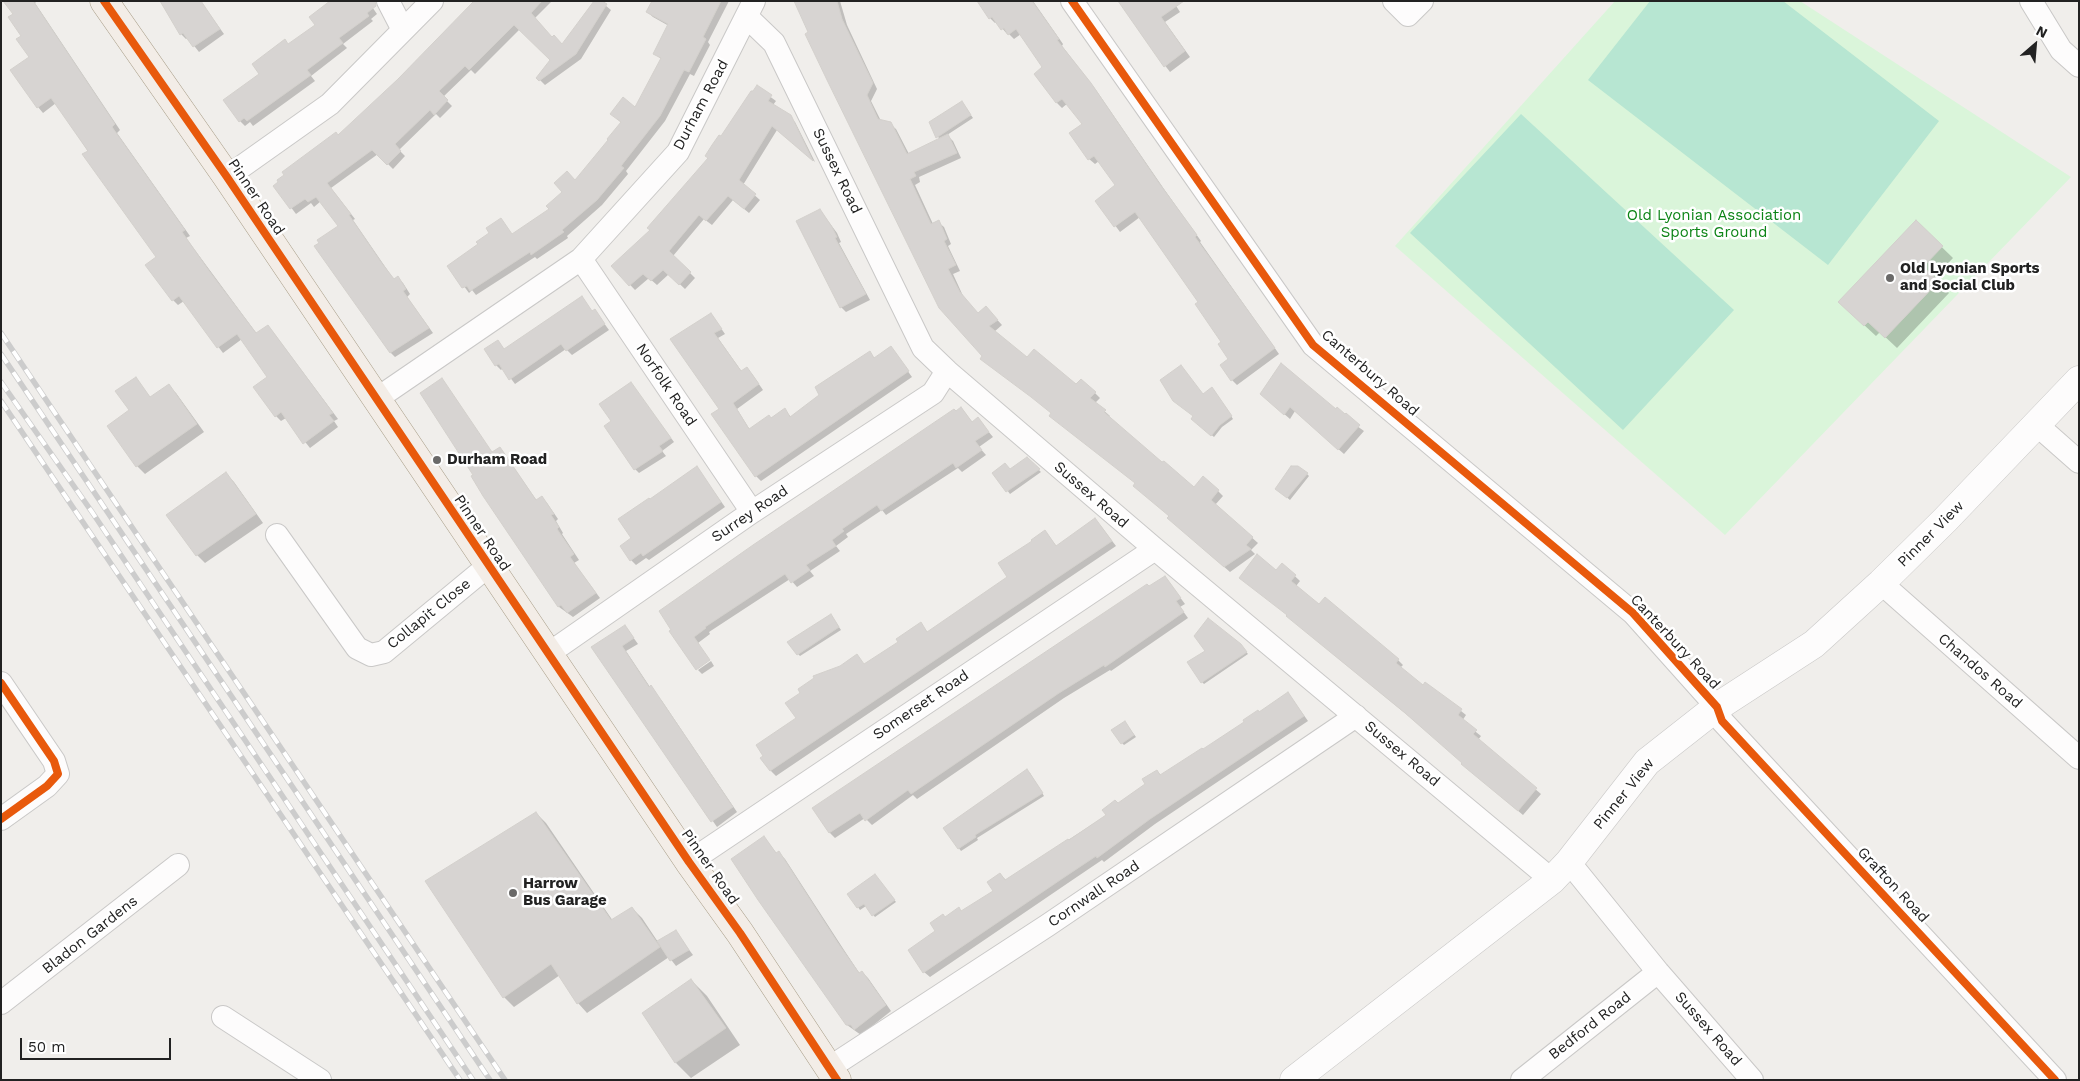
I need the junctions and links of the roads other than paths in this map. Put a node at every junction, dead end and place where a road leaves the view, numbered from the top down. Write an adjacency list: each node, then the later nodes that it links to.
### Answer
1 (104, 1): 11 (main road, Pinner Road)
2 (388, 1): 9 (street)
3 (432, 1): 9 (street)
4 (1072, 1): 25 (street, Canterbury Road)
5 (1394, 1): 6 (street)
6 (1422, 1)
7 (2030, 1): 10 (street)
8 (750, 9): 12 (street, Durham Road); 13 (street, Sussex Road)
9 (403, 30): 11 (street)
10 (2079, 66)
11 (227, 177): 15 (main road, Pinner Road)
12 (581, 259): 15 (street, Durham Road); 18 (street, Norfolk Road)
13 (947, 371): 18 (street, Surrey Road); 20 (street, Sussex Road)
14 (2079, 380): 16 (street, Pinner View)
15 (375, 400): 21 (main road, Pinner Road)
16 (2037, 425): 17 (street); 22 (street, Pinner View)
17 (2079, 462)
18 (752, 512): 23 (street, Surrey Road)
19 (277, 535): 21 (street, Collapit Close)
20 (1154, 549): 26 (street, Sussex Road); 29 (street, Somerset Road)
21 (488, 566): 23 (main road, Pinner Road)
22 (1881, 583): 25 (street, Pinner View); 27 (street, Chandos Road)
23 (548, 654): 29 (main road, Pinner Road)
24 (1, 682): 28 (street)
25 (1717, 706): 31 (street, Pinner View); 40 (street, Grafton Road)
26 (1356, 716): 31 (street, Sussex Road); 35 (street, Cornwall Road)
27 (2079, 758)
28 (1, 819)
29 (689, 862): 35 (main road, Pinner Road)
30 (178, 865): 33 (street, Bladon Gardens)
31 (1560, 871): 32 (street, Sussex Road); 37 (street, Pinner View)
32 (1658, 972): 38 (street, Bedford Road); 39 (street, Sussex Road)
33 (1, 1002)
34 (223, 1017): 36 (street)
35 (833, 1074)
36 (320, 1080)
37 (1294, 1080)
38 (1522, 1080)
39 (1752, 1080)
40 (2055, 1080)

